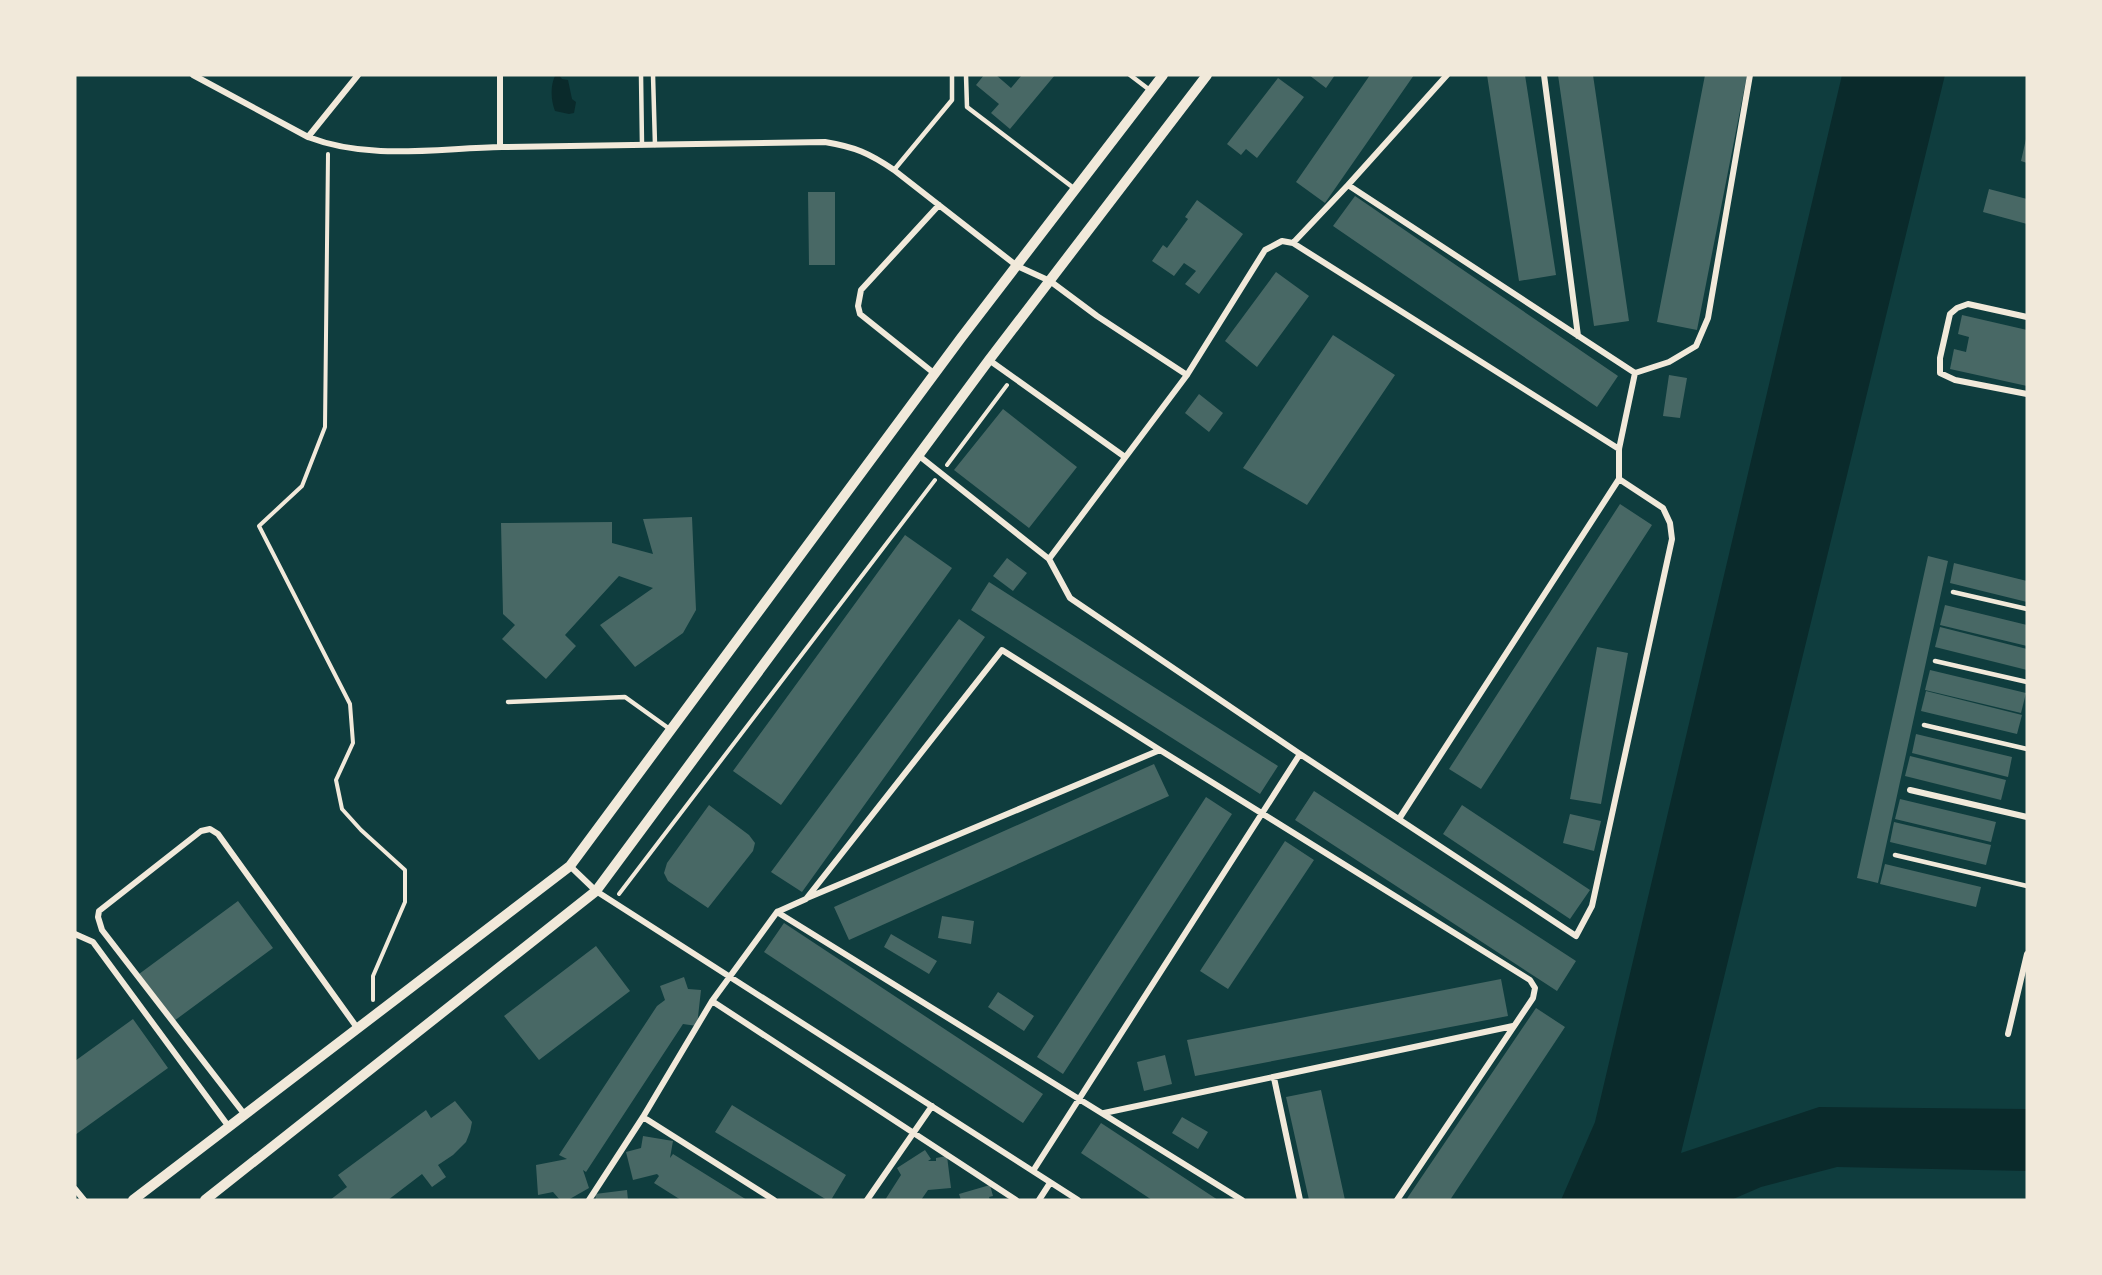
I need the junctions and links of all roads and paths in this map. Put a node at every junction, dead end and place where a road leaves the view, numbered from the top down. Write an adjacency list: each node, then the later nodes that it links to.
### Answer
1 (193, 75): 15 (street)
2 (358, 75): 15 (street)
3 (500, 75): 19 (street)
4 (641, 75): 17 (lane)
5 (653, 75): 18 (lane)
6 (952, 75): 20 (lane)
7 (966, 75): 22 (lane)
8 (1130, 75): 14 (lane)
9 (1163, 75): 14 (street)
10 (1208, 75): 26 (street)
11 (1447, 75): 21 (street)
12 (1544, 75): 28 (street)
13 (1750, 75): 30 (street)
14 (1151, 91): 22 (street)
15 (308, 137): 16 (street)
16 (328, 145): 19 (street); 65 (path)
17 (642, 145): 18 (street); 19 (street)
18 (655, 145): 20 (street)
19 (500, 147)
20 (894, 170): 23 (street)
21 (1348, 185): 24 (street); 28 (street)
22 (1076, 190): 25 (street)
23 (939, 205): 25 (street); 31 (street)
24 (1293, 243): 32 (street); 35 (street)
25 (1017, 266): 26 (street); 31 (street)
26 (1050, 281): 29 (street); 32 (street)
27 (2027, 317): 34 (street)
28 (1578, 336): 30 (street)
29 (989, 360): 33 (street); 36 (street)
30 (1635, 373): 35 (street)
31 (935, 374): 46 (street)
32 (1187, 375): 37 (street)
33 (1014, 377): 37 (street); 59 (path)
34 (2027, 394)
35 (1619, 449): 38 (street)
36 (918, 455): 39 (street); 57 (street)
37 (1125, 457): 39 (street)
38 (1619, 479): 53 (street); 53 (street)
39 (1048, 559): 49 (street)
40 (1953, 591): 41 (lane)
41 (2027, 609)
42 (1935, 661): 43 (lane)
43 (2027, 682)
44 (508, 702): 46 (lane)
45 (1924, 725): 47 (lane)
46 (671, 730): 55 (street)
47 (2027, 749)
48 (1160, 750): 51 (street); 58 (street); 58 (street)
49 (1300, 754): 51 (street); 53 (street)
50 (1910, 790): 52 (street)
51 (1262, 813): 66 (street); 70 (street)
52 (2027, 817)
53 (1399, 819)
54 (1895, 855): 56 (lane)
55 (570, 866): 57 (street); 65 (street)
56 (2027, 886)
57 (596, 891): 59 (street); 80 (street)
58 (806, 899): 60 (street)
59 (613, 902): 63 (street)
60 (777, 912): 63 (street); 70 (street)
61 (75, 934): 75 (street)
62 (2027, 954): 68 (street)
63 (729, 977): 64 (street); 71 (street)
64 (712, 1001): 74 (street); 76 (street)
65 (372, 1018): 67 (street)
66 (1514, 1026): 69 (street); 91 (street)
67 (358, 1029): 73 (street); 73 (street)
68 (2008, 1034)
69 (1274, 1078): 72 (street); 90 (street)
70 (1078, 1100): 72 (street); 77 (street)
71 (932, 1106): 76 (street); 77 (street)
72 (1103, 1113): 89 (street)
73 (245, 1115): 75 (street)
74 (643, 1118): 83 (street); 84 (street)
75 (230, 1127): 82 (street)
76 (912, 1132): 85 (street); 86 (street)
77 (1033, 1171): 78 (street)
78 (1050, 1183): 87 (street); 88 (street)
79 (75, 1189): 81 (street)
80 (209, 1199)
81 (84, 1200)
82 (133, 1200)
83 (589, 1200)
84 (774, 1200)
85 (867, 1200)
86 (1016, 1200)
87 (1039, 1200)
88 (1078, 1200)
89 (1242, 1200)
90 (1300, 1200)
91 (1397, 1200)

